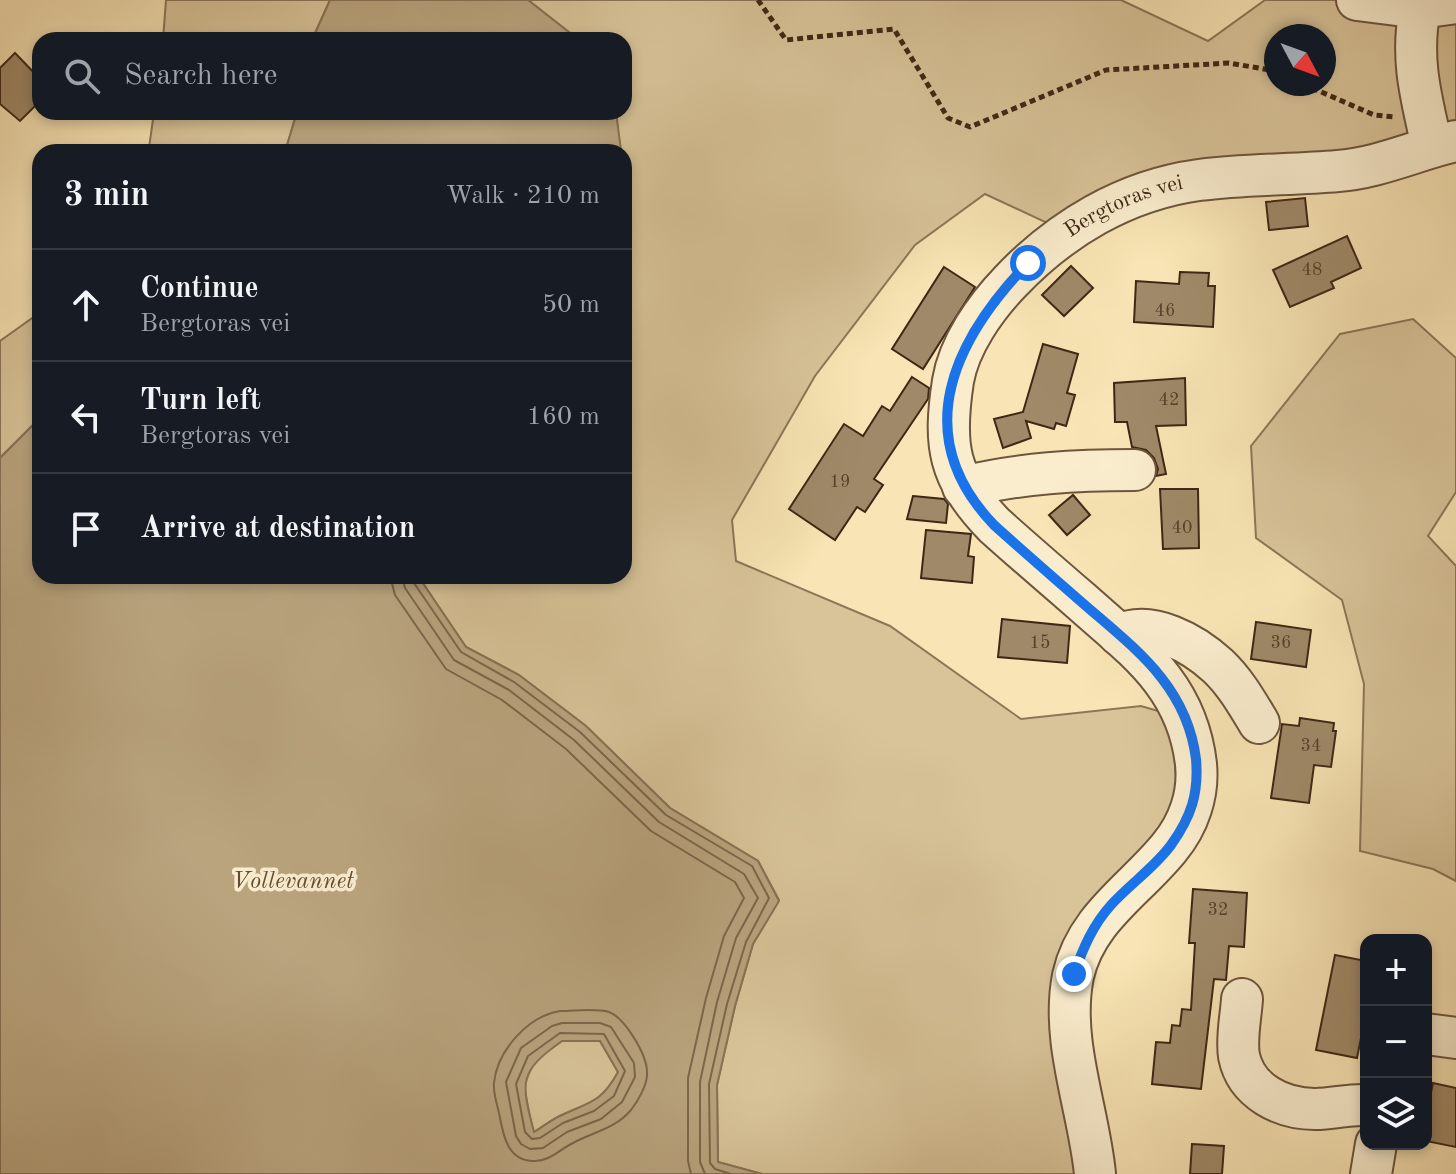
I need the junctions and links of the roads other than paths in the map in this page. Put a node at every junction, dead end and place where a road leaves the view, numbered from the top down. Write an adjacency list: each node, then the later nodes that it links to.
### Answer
1 (1357, 0): 2 (street)
2 (1438, 6): 3 (street)
3 (1438, 136): 5 (street, Bergtoras vei)
4 (1135, 470): 5 (street)
5 (963, 487): 6 (street, Bergtoras vei)
6 (1119, 635): 7 (street); 13 (street, Bergtoras vei)
7 (1259, 723)
8 (1242, 999): 11 (street)
9 (1432, 1035): 10 (street)
10 (1456, 1038)
11 (1360, 1105)
12 (1375, 1150): 14 (street)
13 (1095, 1174)
14 (1371, 1174)

